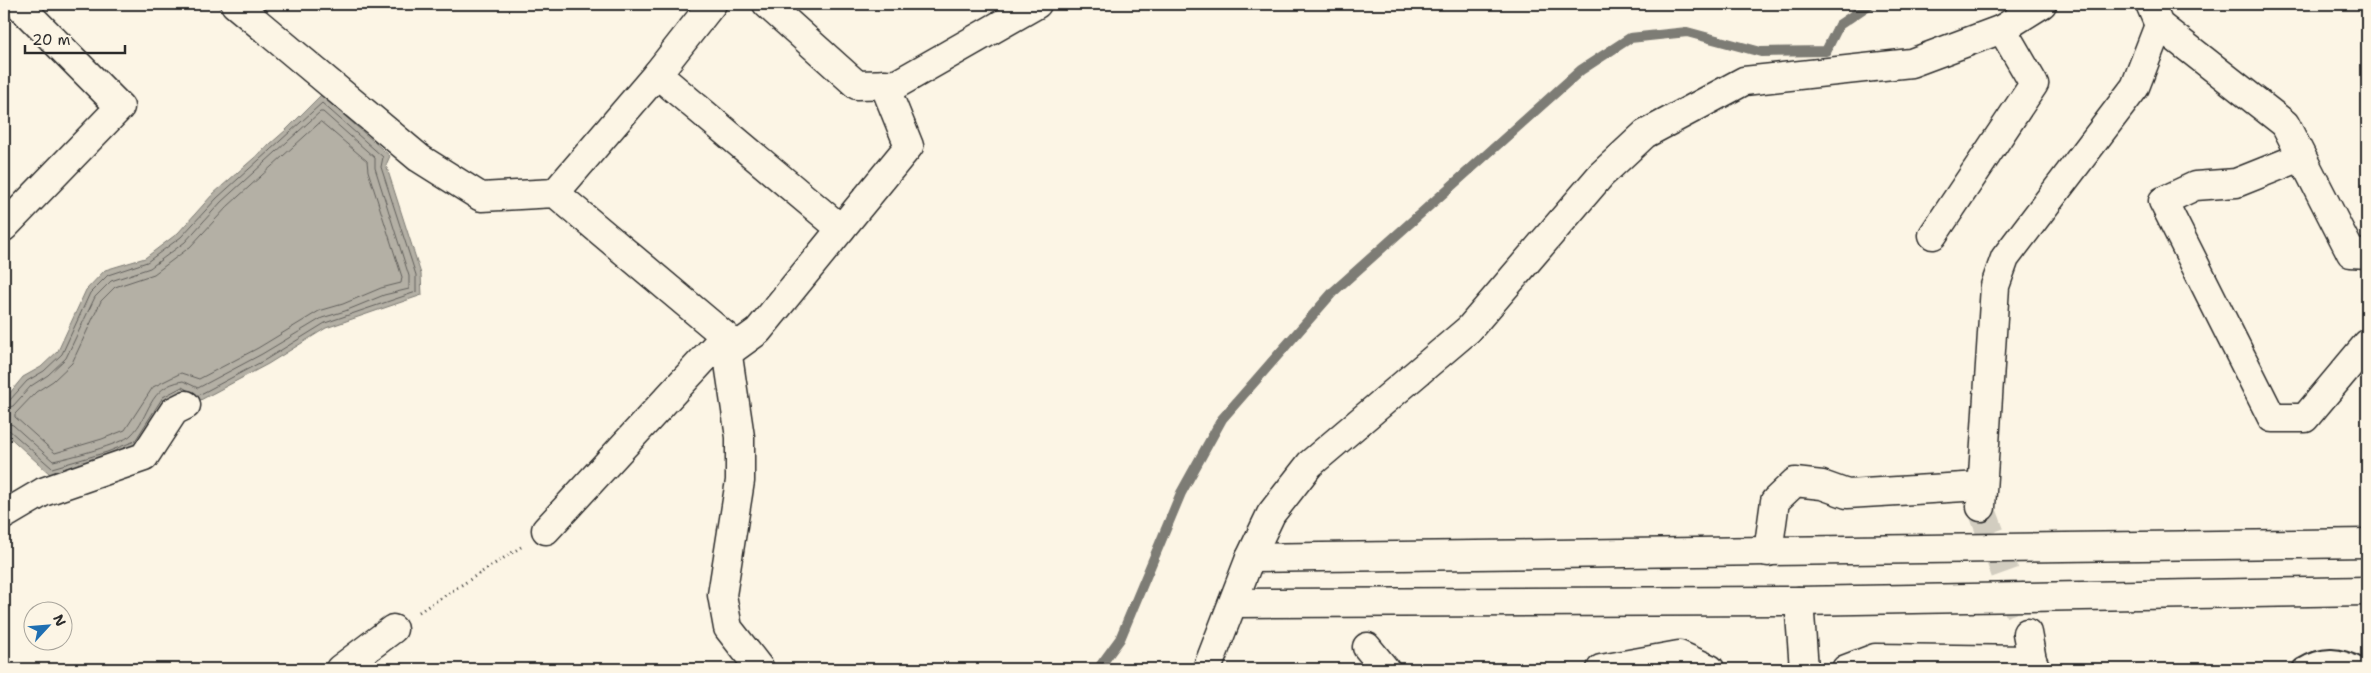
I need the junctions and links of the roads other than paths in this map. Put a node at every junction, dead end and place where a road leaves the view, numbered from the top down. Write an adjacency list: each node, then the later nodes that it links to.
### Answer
1 (12, 4): 8 (street)
2 (18, 4): 15 (street)
3 (235, 4): 14 (street)
4 (712, 4): 11 (street)
5 (767, 4): 12 (street)
6 (1037, 4): 12 (street)
7 (2042, 4): 10 (street)
8 (4, 12)
9 (2155, 14): 13 (street); 25 (street)
10 (2002, 29): 17 (street); 26 (street)
11 (658, 74): 14 (street); 16 (street)
12 (884, 84): 16 (street)
13 (2301, 157): 18 (street); 20 (street)
14 (555, 193): 19 (street)
15 (4, 227)
16 (841, 229): 19 (street)
17 (1932, 235)
18 (2367, 254)
19 (727, 344): 23 (street); 35 (street)
20 (2367, 344)
21 (186, 405): 22 (street)
22 (4, 515)
23 (546, 530)
24 (2367, 542): 25 (street)
25 (1768, 552): 26 (street)
26 (1250, 558): 29 (street)
27 (2367, 592): 28 (street)
28 (1799, 601): 29 (street); 40 (street)
29 (1233, 603): 36 (street)
30 (393, 629): 34 (street)
31 (2027, 633): 33 (street)
32 (1368, 647): 37 (street)
33 (2034, 665): 41 (street)
34 (340, 669)
35 (760, 669)
36 (1207, 669)
37 (1385, 669)
38 (1601, 669): 39 (street)
39 (1710, 669)
40 (1804, 669)
41 (1846, 669)
42 (2303, 669): 43 (lane)
43 (2360, 669)

